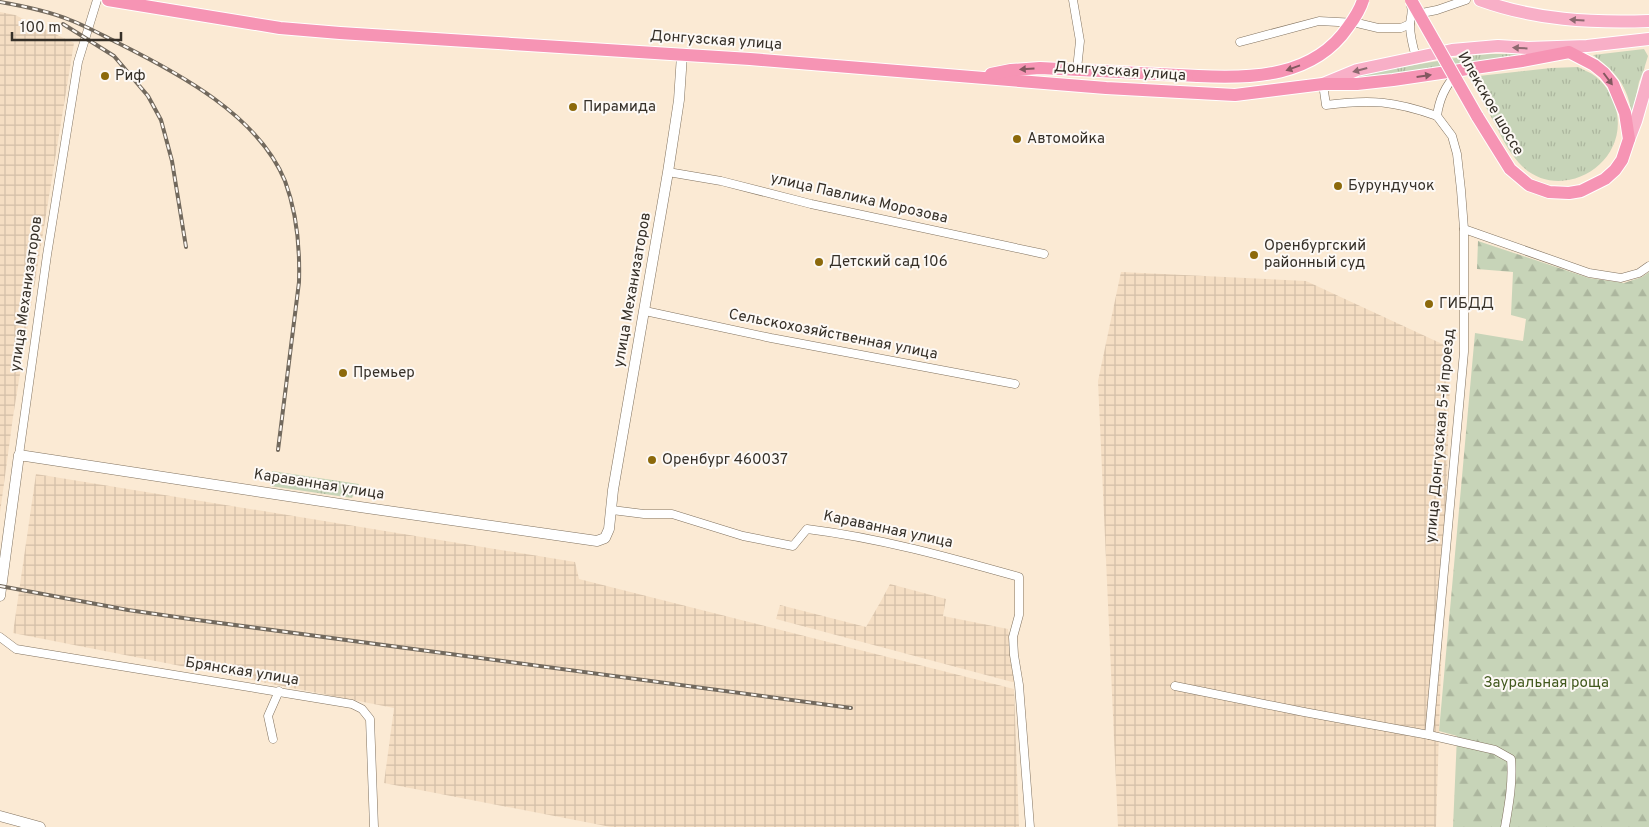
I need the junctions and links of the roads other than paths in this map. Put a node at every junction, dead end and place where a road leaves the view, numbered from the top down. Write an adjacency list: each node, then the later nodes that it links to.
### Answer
1 (97, 0): 30 (street, улица Механизаторов)
2 (108, 0): 15 (highway, Донгузская улица)
3 (1073, 0): 17 (street)
4 (1363, 0): 17 (highway, one-way to 17, bridge)
5 (1411, 0): 8 (street); 23 (highway, Илекское шоссе, bridge)
6 (1466, 0): 8 (street)
7 (1480, 0): 9 (main road, one-way to 7)
8 (1413, 15): 10 (street)
9 (1649, 21)
10 (1410, 24): 12 (street); 16 (street)
11 (1649, 39): 13 (main road, Донгузская улица)
12 (1240, 42)
13 (1587, 46): 14 (main road, Донгузская улица); 16 (main road, Донгузская улица, one-way to 16)
14 (1569, 52): 18 (highway, Донгузская улица); 23 (highway, one-way to 23)
15 (682, 56): 20 (highway, Донгузская улица); 24 (street, улица Механизаторов)
16 (1416, 57): 21 (main road, Донгузская улица, one-way to 21)
17 (1077, 69): 20 (highway, one-way to 20)
18 (1460, 71): 21 (highway, Донгузская улица, one-way to 18); 22 (street)
19 (1649, 76): 23 (main road)
20 (978, 77): 21 (highway, Донгузская улица)
21 (1323, 84): 22 (street)
22 (1437, 116): 25 (street, улица Донгузская 5-й проезд)
23 (1629, 139)
24 (668, 172): 26 (street, улица Павлика Морозова); 28 (street, улица Механизаторов)
25 (1464, 229): 27 (street); 37 (street, улица Донгузская 5-й проезд)
26 (1044, 254)
27 (1649, 266)
28 (645, 311): 29 (street, Сельскохозяйственная улица); 31 (street, улица Механизаторов)
29 (1015, 384)
30 (19, 455): 32 (street, Караванная улица); 33 (street, улица Механизаторов)
31 (612, 510): 32 (street, улица Механизаторов); 42 (street, Караванная улица)
32 (609, 529)
33 (0, 596)
34 (0, 637): 36 (street, Брянская улица)
35 (1175, 686): 37 (street)
36 (278, 691): 38 (street); 41 (street, Брянская улица)
37 (1428, 735): 43 (street)
38 (273, 739)
39 (0, 816): 40 (street)
40 (40, 827)
41 (374, 827)
42 (1030, 827)
43 (1505, 827)

